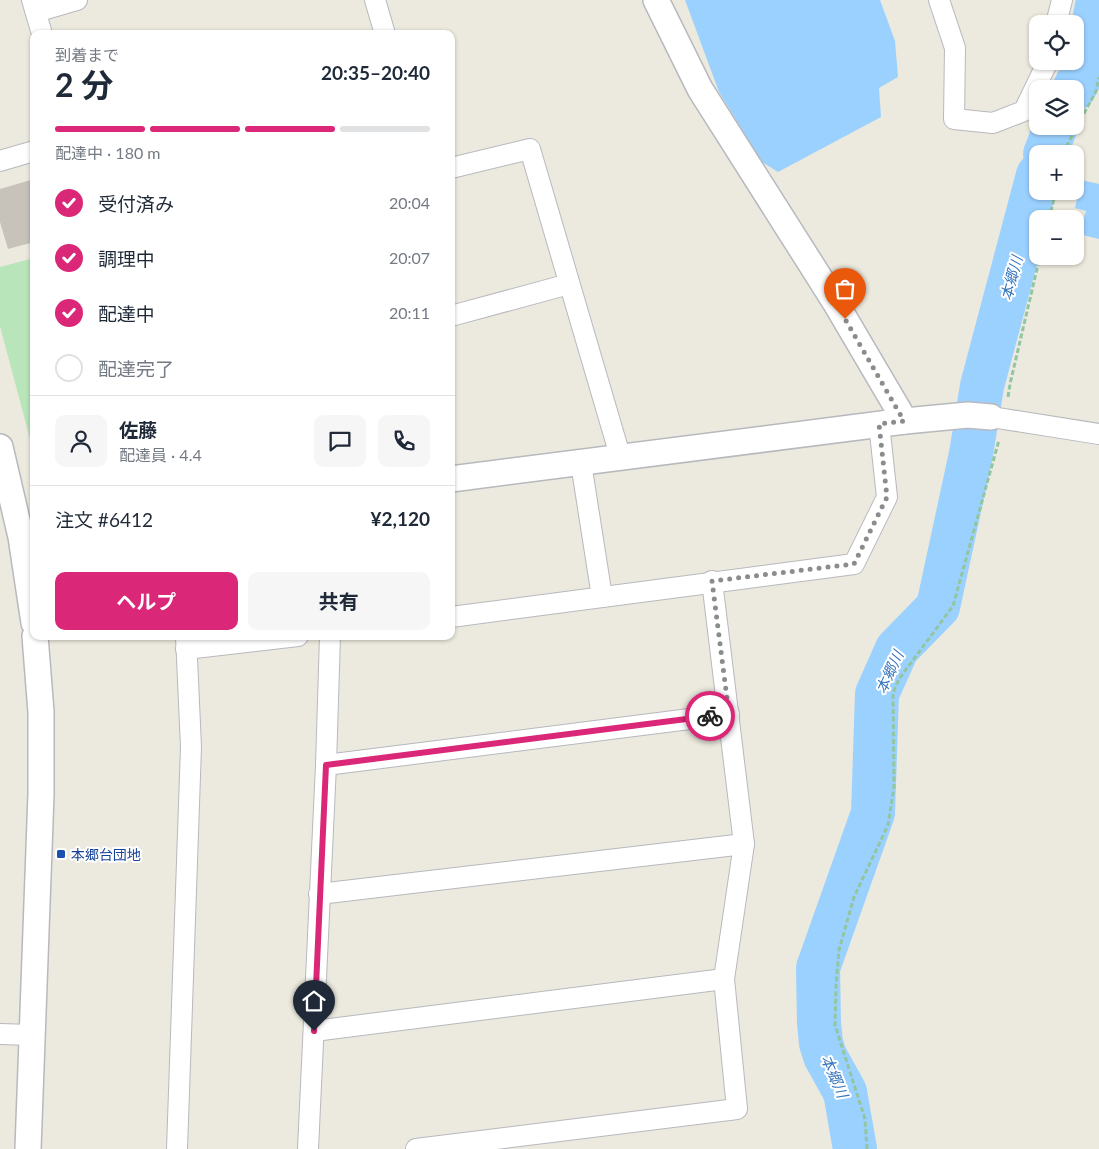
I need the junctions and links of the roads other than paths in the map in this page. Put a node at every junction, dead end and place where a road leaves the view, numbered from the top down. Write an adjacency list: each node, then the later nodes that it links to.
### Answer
1 (77, 0): 6 (street)
2 (376, 0): 9 (street)
3 (656, 0): 17 (street)
4 (939, 0): 10 (street)
5 (1062, 0): 7 (street)
6 (34, 6): 8 (street)
7 (1058, 15)
8 (41, 30)
9 (384, 30)
10 (1044, 70)
11 (30, 151): 12 (street)
12 (0, 161)
13 (455, 167): 14 (street)
14 (569, 284): 15 (street); 21 (street)
15 (455, 315)
16 (988, 417): 17 (street); 19 (street)
17 (904, 421): 18 (street)
18 (879, 424): 21 (street); 25 (street)
19 (1099, 434)
20 (0, 447): 24 (street)
21 (620, 459): 22 (street)
22 (581, 462): 23 (street); 26 (street)
23 (455, 478)
24 (18, 538): 27 (street)
25 (712, 581): 26 (street); 33 (street)
26 (602, 597): 28 (street)
27 (30, 602)
28 (455, 616)
29 (35, 640): 40 (street)
30 (234, 640): 32 (street)
31 (330, 640): 34 (street)
32 (186, 643): 42 (street)
33 (729, 714): 34 (street); 35 (street)
34 (326, 765): 36 (street)
35 (744, 844): 36 (street); 37 (street)
36 (319, 894): 38 (street)
37 (724, 979): 38 (street); 44 (street)
38 (314, 1031): 43 (street)
39 (0, 1034): 40 (street)
40 (32, 1035): 41 (street)
41 (28, 1149)
42 (177, 1149)
43 (308, 1149)
44 (416, 1149)

